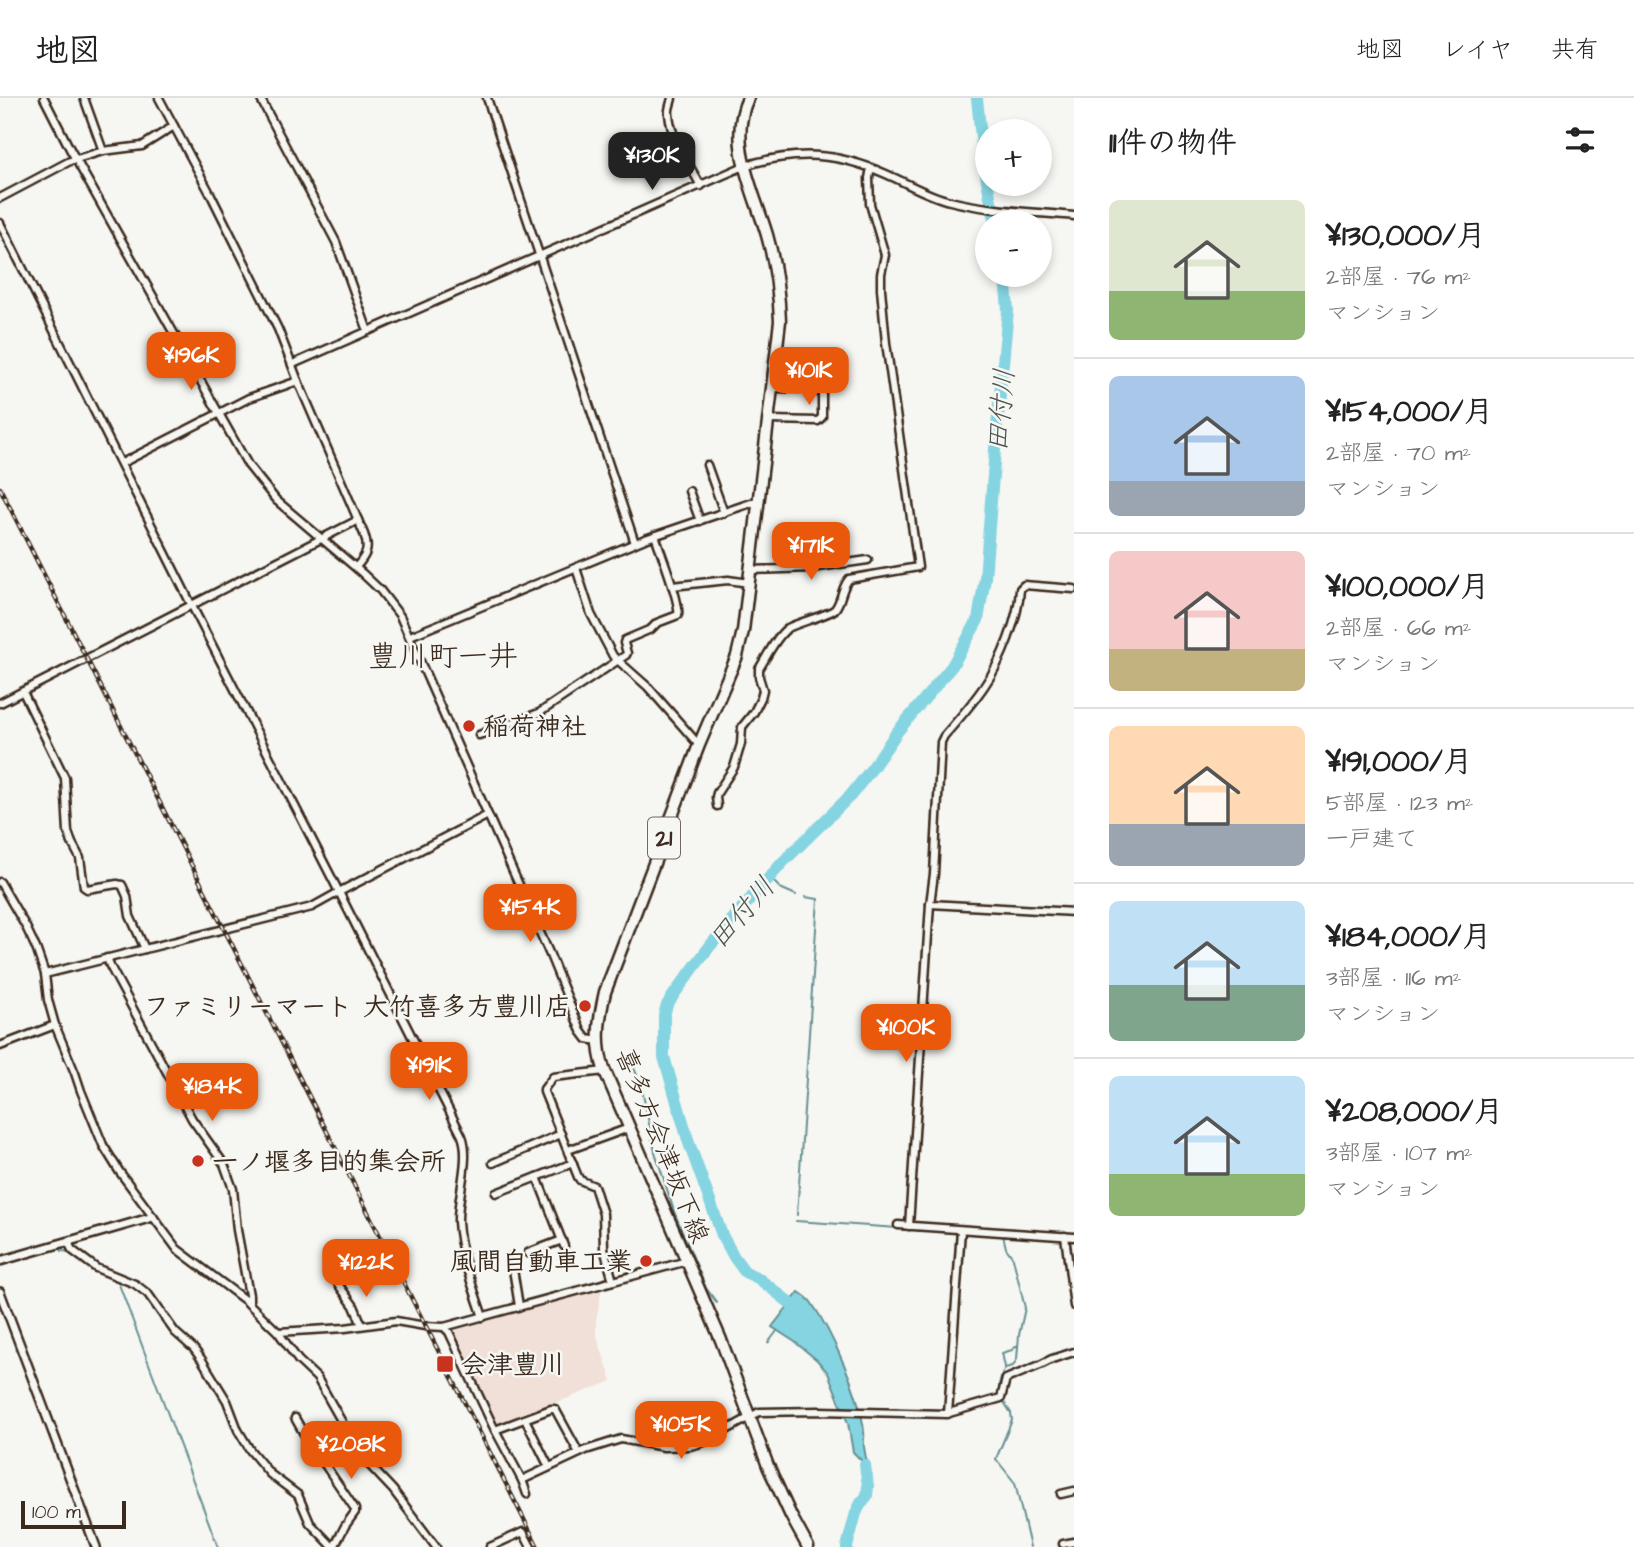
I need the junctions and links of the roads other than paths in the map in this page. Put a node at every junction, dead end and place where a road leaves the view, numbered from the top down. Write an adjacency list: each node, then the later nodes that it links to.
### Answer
1 (44, 98): 10 (street)
2 (84, 98): 9 (street)
3 (159, 98): 8 (street)
4 (260, 98): 18 (street)
5 (487, 98): 17 (street)
6 (672, 98): 13 (street)
7 (748, 98): 11 (main road, 喜多方会津坂下線 / 21)
8 (174, 126): 9 (street); 19 (street)
9 (103, 151): 10 (street)
10 (76, 159): 14 (street); 22 (street)
11 (744, 166): 12 (street); 13 (street); 21 (main road, 喜多方会津坂下線 / 21)
12 (871, 168): 15 (street); 48 (street)
13 (701, 186): 17 (street)
14 (0, 198)
15 (1074, 216)
16 (0, 223): 24 (street)
17 (539, 256): 18 (street); 33 (street)
18 (368, 331): 19 (street)
19 (293, 364): 20 (street)
20 (298, 381): 22 (street); 29 (street)
21 (774, 388): 23 (main road, 喜多方会津坂下線 / 21); 23 (street)
22 (219, 413): 24 (street); 32 (street)
23 (769, 420): 27 (main road, 喜多方会津坂下線 / 21)
24 (122, 463): 41 (street)
25 (707, 465): 28 (street)
26 (689, 491): 30 (street)
27 (758, 503): 28 (street); 37 (main road, 喜多方会津坂下線 / 21)
28 (724, 513): 30 (street)
29 (358, 520): 32 (street); 35 (street)
30 (700, 521): 31 (street)
31 (655, 535): 33 (street); 39 (street)
32 (322, 538): 35 (street); 41 (street)
33 (635, 543): 36 (street)
34 (868, 560): 37 (street)
35 (356, 567): 42 (street)
36 (576, 568): 42 (street); 43 (street)
37 (751, 570): 38 (main road, 喜多方会津坂下線 / 21)
38 (749, 583): 39 (street); 47 (main road, 喜多方会津坂下線 / 21)
39 (672, 586): 43 (street)
40 (1074, 589): 52 (street)
41 (191, 604): 44 (street); 51 (street)
42 (410, 636): 49 (street)
43 (617, 661): 46 (street); 47 (street)
44 (23, 692): 45 (street); 54 (street)
45 (0, 703)
46 (479, 735)
47 (699, 745): 58 (main road, 喜多方会津坂下線 / 21)
48 (717, 806)
49 (488, 816): 51 (street); 58 (street)
50 (0, 882): 56 (street)
51 (339, 892): 54 (street); 85 (street)
52 (930, 904): 53 (street); 70 (street)
53 (1074, 912)
54 (145, 949): 55 (street)
55 (107, 958): 56 (street); 82 (street)
56 (45, 974): 57 (street)
57 (54, 1025): 59 (street); 68 (street)
58 (598, 1041): 60 (main road, 喜多方会津坂下線 / 21)
59 (0, 1046)
60 (605, 1071): 61 (main road, 喜多方会津坂下線 / 21); 62 (street)
61 (629, 1128): 63 (street); 78 (main road, 喜多方会津坂下線 / 21)
62 (561, 1134): 63 (street); 64 (street)
63 (568, 1150): 65 (street)
64 (493, 1163)
65 (573, 1163): 66 (street); 80 (street)
66 (537, 1177): 67 (street); 75 (street)
67 (496, 1193)
68 (153, 1217): 74 (street); 82 (street)
69 (898, 1225): 70 (street)
70 (909, 1226): 71 (street)
71 (961, 1230): 72 (street); 90 (street)
72 (1065, 1236): 73 (street); 84 (street)
73 (1074, 1237)
74 (68, 1242): 77 (street); 104 (street)
75 (528, 1253)
76 (511, 1256): 83 (street)
77 (0, 1261)
78 (687, 1261): 80 (street); 91 (main road, 喜多方会津坂下線 / 21)
79 (356, 1269): 86 (street)
80 (613, 1281): 83 (street)
81 (0, 1292): 103 (street)
82 (249, 1304): 88 (street)
83 (519, 1306): 85 (street)
84 (1074, 1306)
85 (483, 1317): 87 (street)
86 (362, 1325): 87 (street); 88 (street)
87 (444, 1327): 94 (street)
88 (278, 1332): 105 (street)
89 (1074, 1352): 90 (street)
90 (949, 1413): 91 (street)
91 (750, 1417): 95 (street); 108 (main road, 喜多方会津坂下線 / 21)
92 (295, 1418): 104 (street)
93 (525, 1419): 94 (street); 95 (street); 96 (street)
94 (495, 1430): 97 (street)
95 (579, 1453): 96 (street)
96 (549, 1467): 97 (street)
97 (522, 1480): 99 (street)
98 (1074, 1491): 100 (street)
99 (527, 1494)
100 (1061, 1494)
101 (1074, 1542): 102 (street)
102 (1063, 1544)
103 (96, 1547)
104 (333, 1547)
105 (436, 1547)
106 (490, 1547): 107 (street)
107 (531, 1547)
108 (808, 1547)

